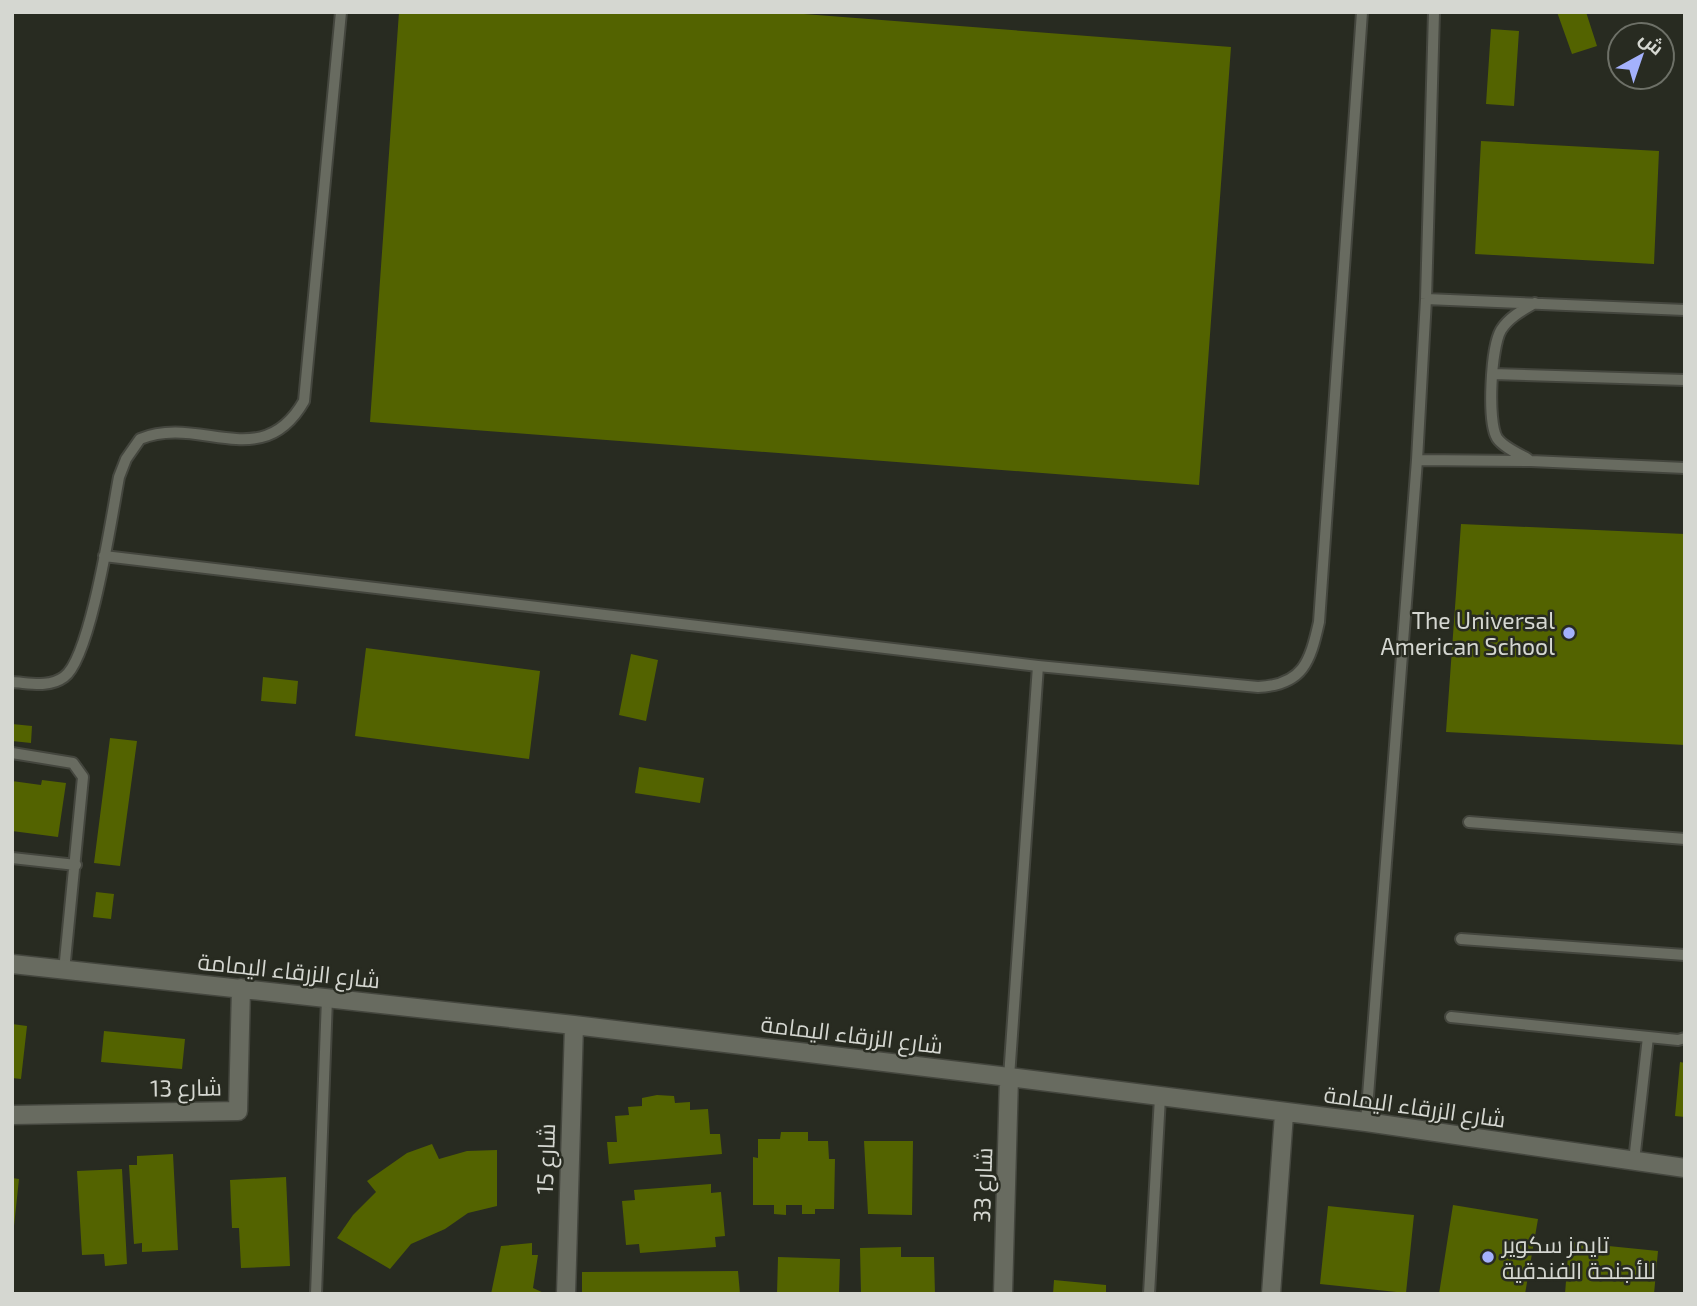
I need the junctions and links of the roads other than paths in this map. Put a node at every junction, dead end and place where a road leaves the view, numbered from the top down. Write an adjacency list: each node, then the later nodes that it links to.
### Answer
1 (341, 12): 12 (lane)
2 (1362, 12): 13 (lane)
3 (1434, 12): 4 (lane)
4 (1426, 299): 5 (lane); 9 (lane)
5 (1535, 303): 6 (lane); 7 (lane)
6 (1685, 310)
7 (1493, 374): 8 (lane); 10 (lane)
8 (1685, 380)
9 (1417, 460): 10 (lane); 34 (lane)
10 (1531, 461): 11 (lane)
11 (1685, 468)
12 (104, 556): 13 (lane); 14 (lane)
13 (1038, 666): 30 (lane)
14 (12, 682)
15 (12, 753): 19 (lane)
16 (1469, 822): 17 (lane)
17 (1685, 839)
18 (12, 858): 19 (lane)
19 (76, 865): 23 (lane)
20 (1461, 939): 21 (lane)
21 (1685, 955)
22 (12, 964): 23 (street, شارع الزرقاء اليمامة)
23 (64, 971): 24 (street, شارع الزرقاء اليمامة)
24 (241, 988): 25 (street, شارع الزرقاء اليمامة); 33 (street, شارع 13)
25 (327, 998): 27 (street, شارع الزرقاء اليمامة); 37 (lane)
26 (1451, 1017): 28 (lane)
27 (574, 1025): 30 (street, شارع الزرقاء اليمامة); 38 (street, شارع 15)
28 (1648, 1037): 29 (lane); 35 (lane)
29 (1685, 1038)
30 (1009, 1077): 31 (street, شارع الزرقاء اليمامة); 39 (street, شارع 33)
31 (1160, 1097): 32 (street, شارع الزرقاء اليمامة); 40 (lane)
32 (1284, 1114): 34 (street, شارع الزرقاء اليمامة); 41 (street)
33 (12, 1115)
34 (1366, 1122): 35 (street, شارع الزرقاء اليمامة)
35 (1634, 1161): 36 (street, شارع الزرقاء اليمامة)
36 (1685, 1168)
37 (316, 1294)
38 (566, 1294)
39 (1003, 1294)
40 (1149, 1294)
41 (1272, 1294)

